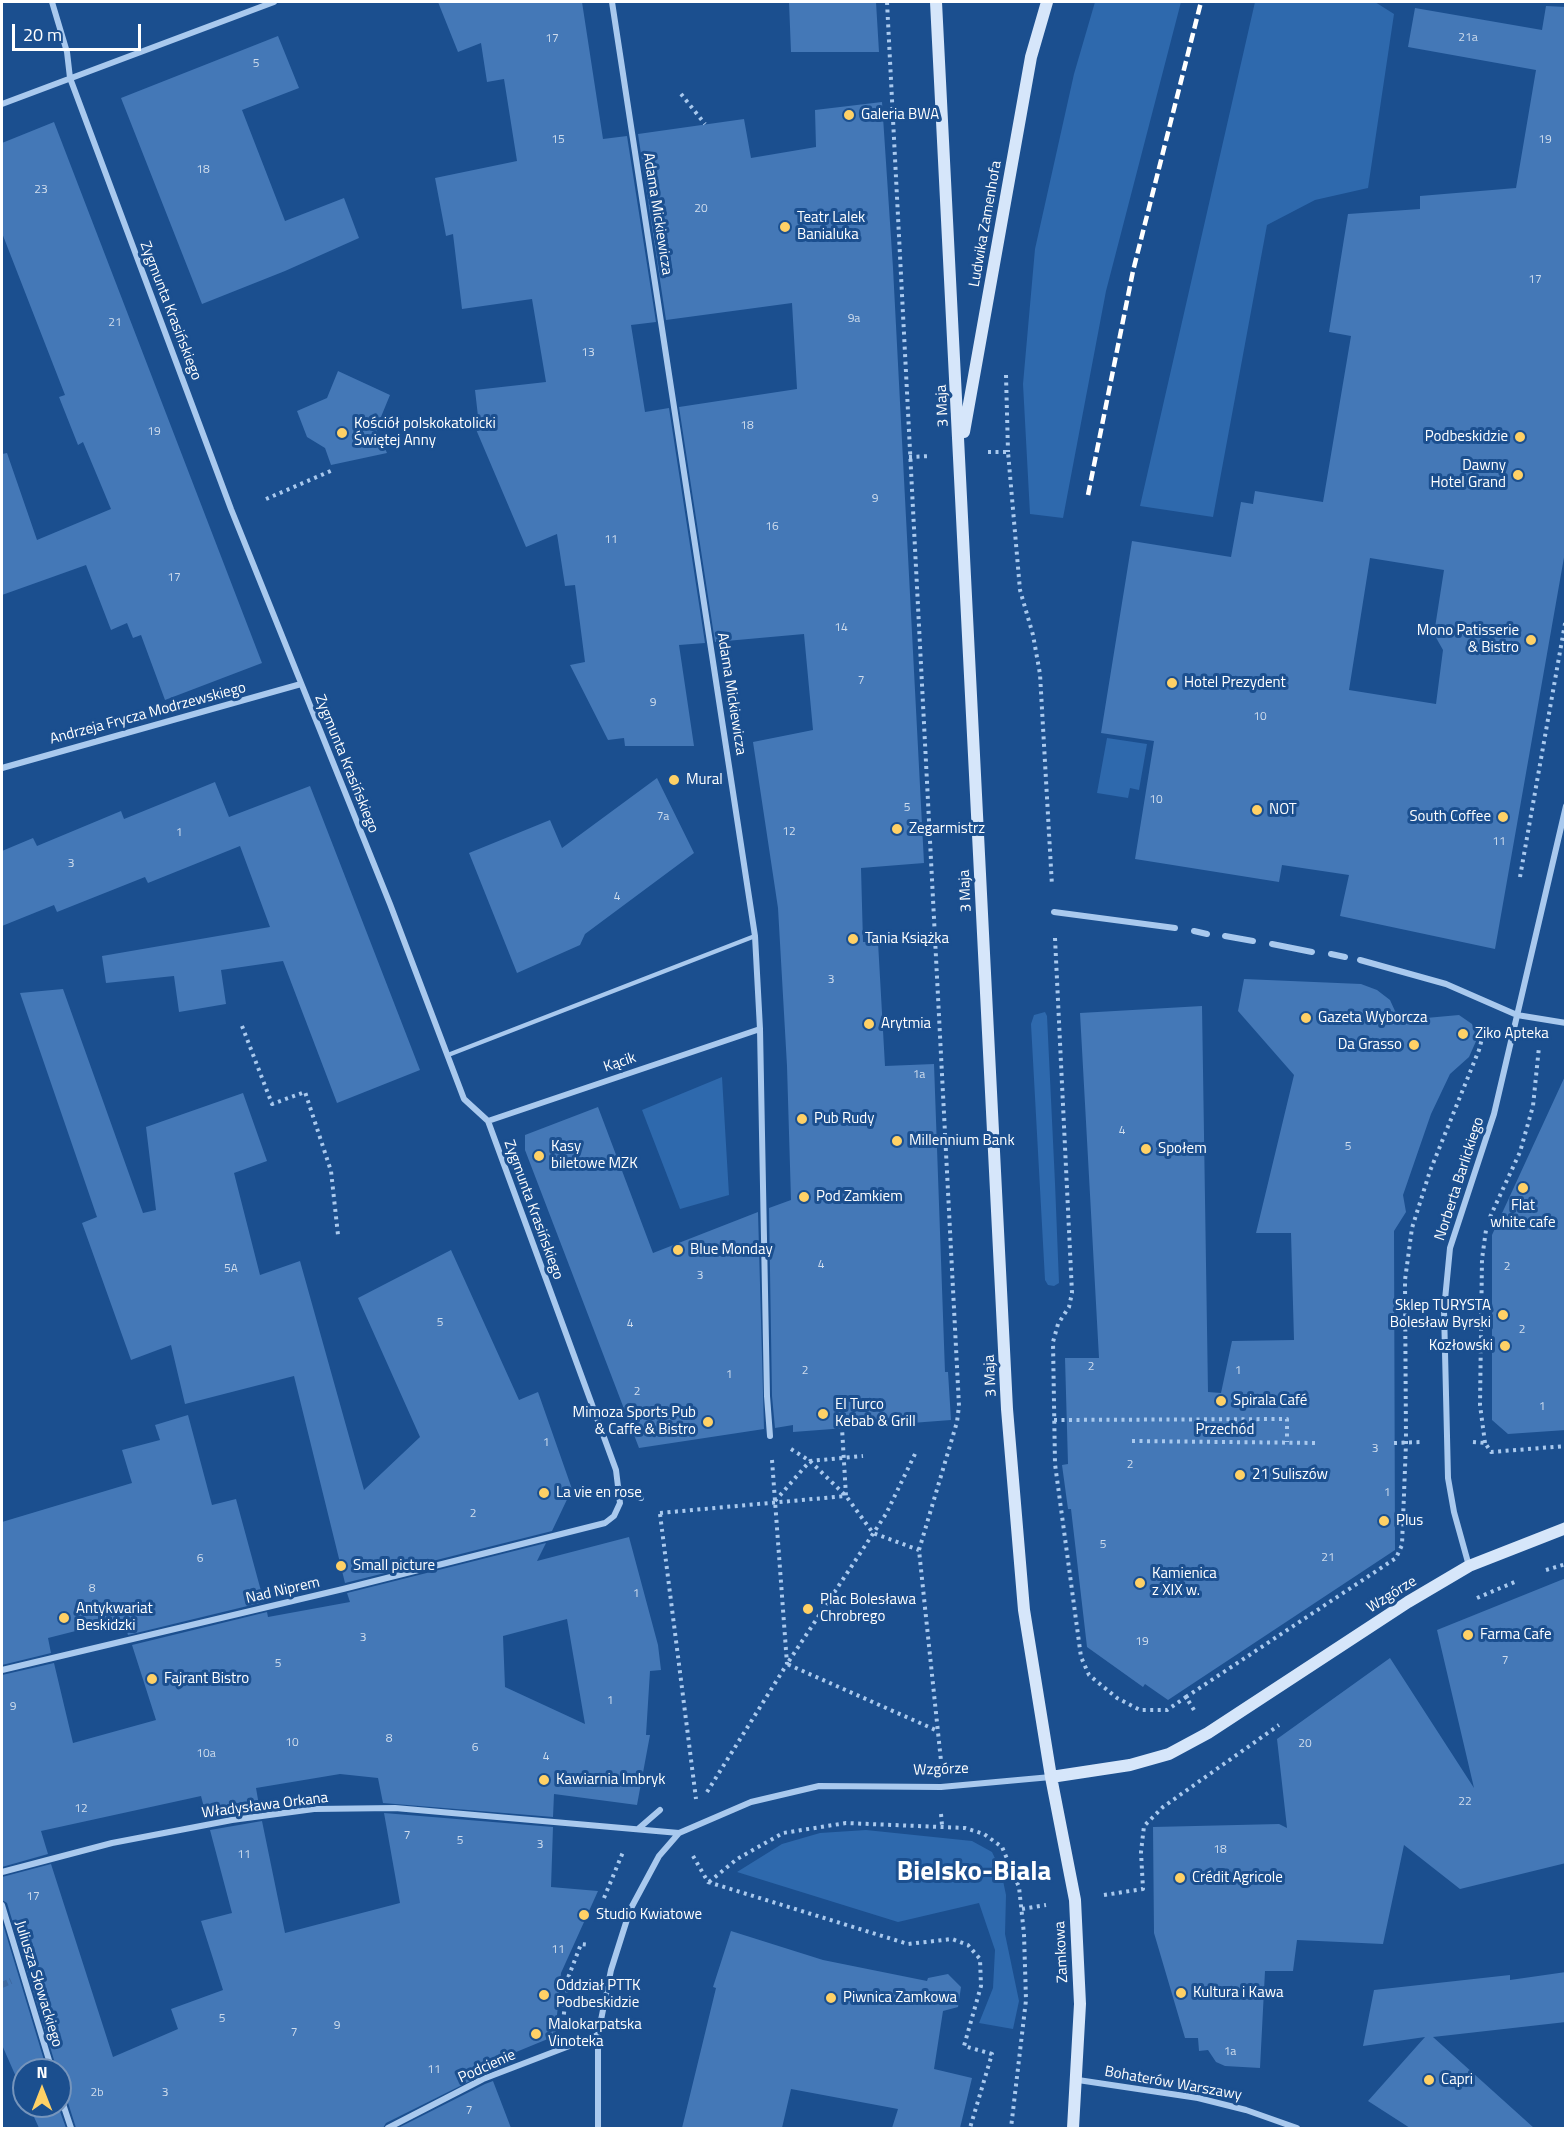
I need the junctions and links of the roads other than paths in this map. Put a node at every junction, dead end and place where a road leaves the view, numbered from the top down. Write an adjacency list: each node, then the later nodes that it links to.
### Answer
1 (52, 2): 6 (street, Zygmunta Krasińskiego)
2 (274, 2): 6 (street)
3 (612, 2): 16 (street, Adama Mickiewicza)
4 (936, 2): 8 (main road, 3 Maja)
5 (1047, 2): 8 (main road, Ludwika Zamenhofa)
6 (70, 78): 7 (street); 9 (street, Zygmunta Krasińskiego)
7 (2, 104)
8 (960, 454): 36 (main road, 3 Maja)
9 (301, 684): 10 (street, Andrzeja Frycza Modrzewskiego); 27 (street, Zygmunta Krasińskiego)
10 (2, 768)
11 (1566, 806): 24 (street, Norberta Barlickiego)
12 (1053, 912): 13 (street)
13 (1175, 928)
14 (1194, 931): 15 (street)
15 (1207, 933)
16 (754, 936): 26 (street, Adama Mickiewicza); 27 (lane)
17 (1225, 936): 18 (street)
18 (1253, 941)
19 (1272, 944): 20 (street)
20 (1312, 951)
21 (1331, 954): 22 (street)
22 (1345, 957)
23 (1360, 960): 24 (street)
24 (1517, 1015): 25 (street); 34 (street, Norberta Barlickiego)
25 (1566, 1023)
26 (760, 1029): 28 (street, Kącik); 29 (street, Adama Mickiewicza)
27 (448, 1055): 28 (street, Zygmunta Krasińskiego)
28 (488, 1121): 30 (street, Zygmunta Krasińskiego)
29 (770, 1436)
30 (620, 1489): 31 (street); 32 (street, Zygmunta Krasińskiego)
31 (641, 1498)
32 (605, 1523): 35 (street, Nad Niprem)
33 (1566, 1528): 34 (main road, Wzgórze)
34 (1469, 1566): 36 (main road, Wzgórze)
35 (2, 1670)
36 (1051, 1777): 39 (street, Wzgórze); 44 (main road, Zamkowa)
37 (660, 1810): 38 (street)
38 (638, 1829): 39 (street, Władysława Orkana); 40 (street, Władysława Orkana)
39 (679, 1833): 42 (street, Wzgórze)
40 (2, 1872)
41 (2, 1905): 43 (street, Juliusza Słowackiego)
42 (598, 2035): 45 (street, Podcienie); 46 (street, Wzgórze)
43 (48, 2058)
44 (1078, 2080): 47 (main road, Zamkowa); 48 (street, Bohaterów Warszawy)
45 (388, 2128)
46 (598, 2128)
47 (1073, 2128)
48 (1297, 2128)

